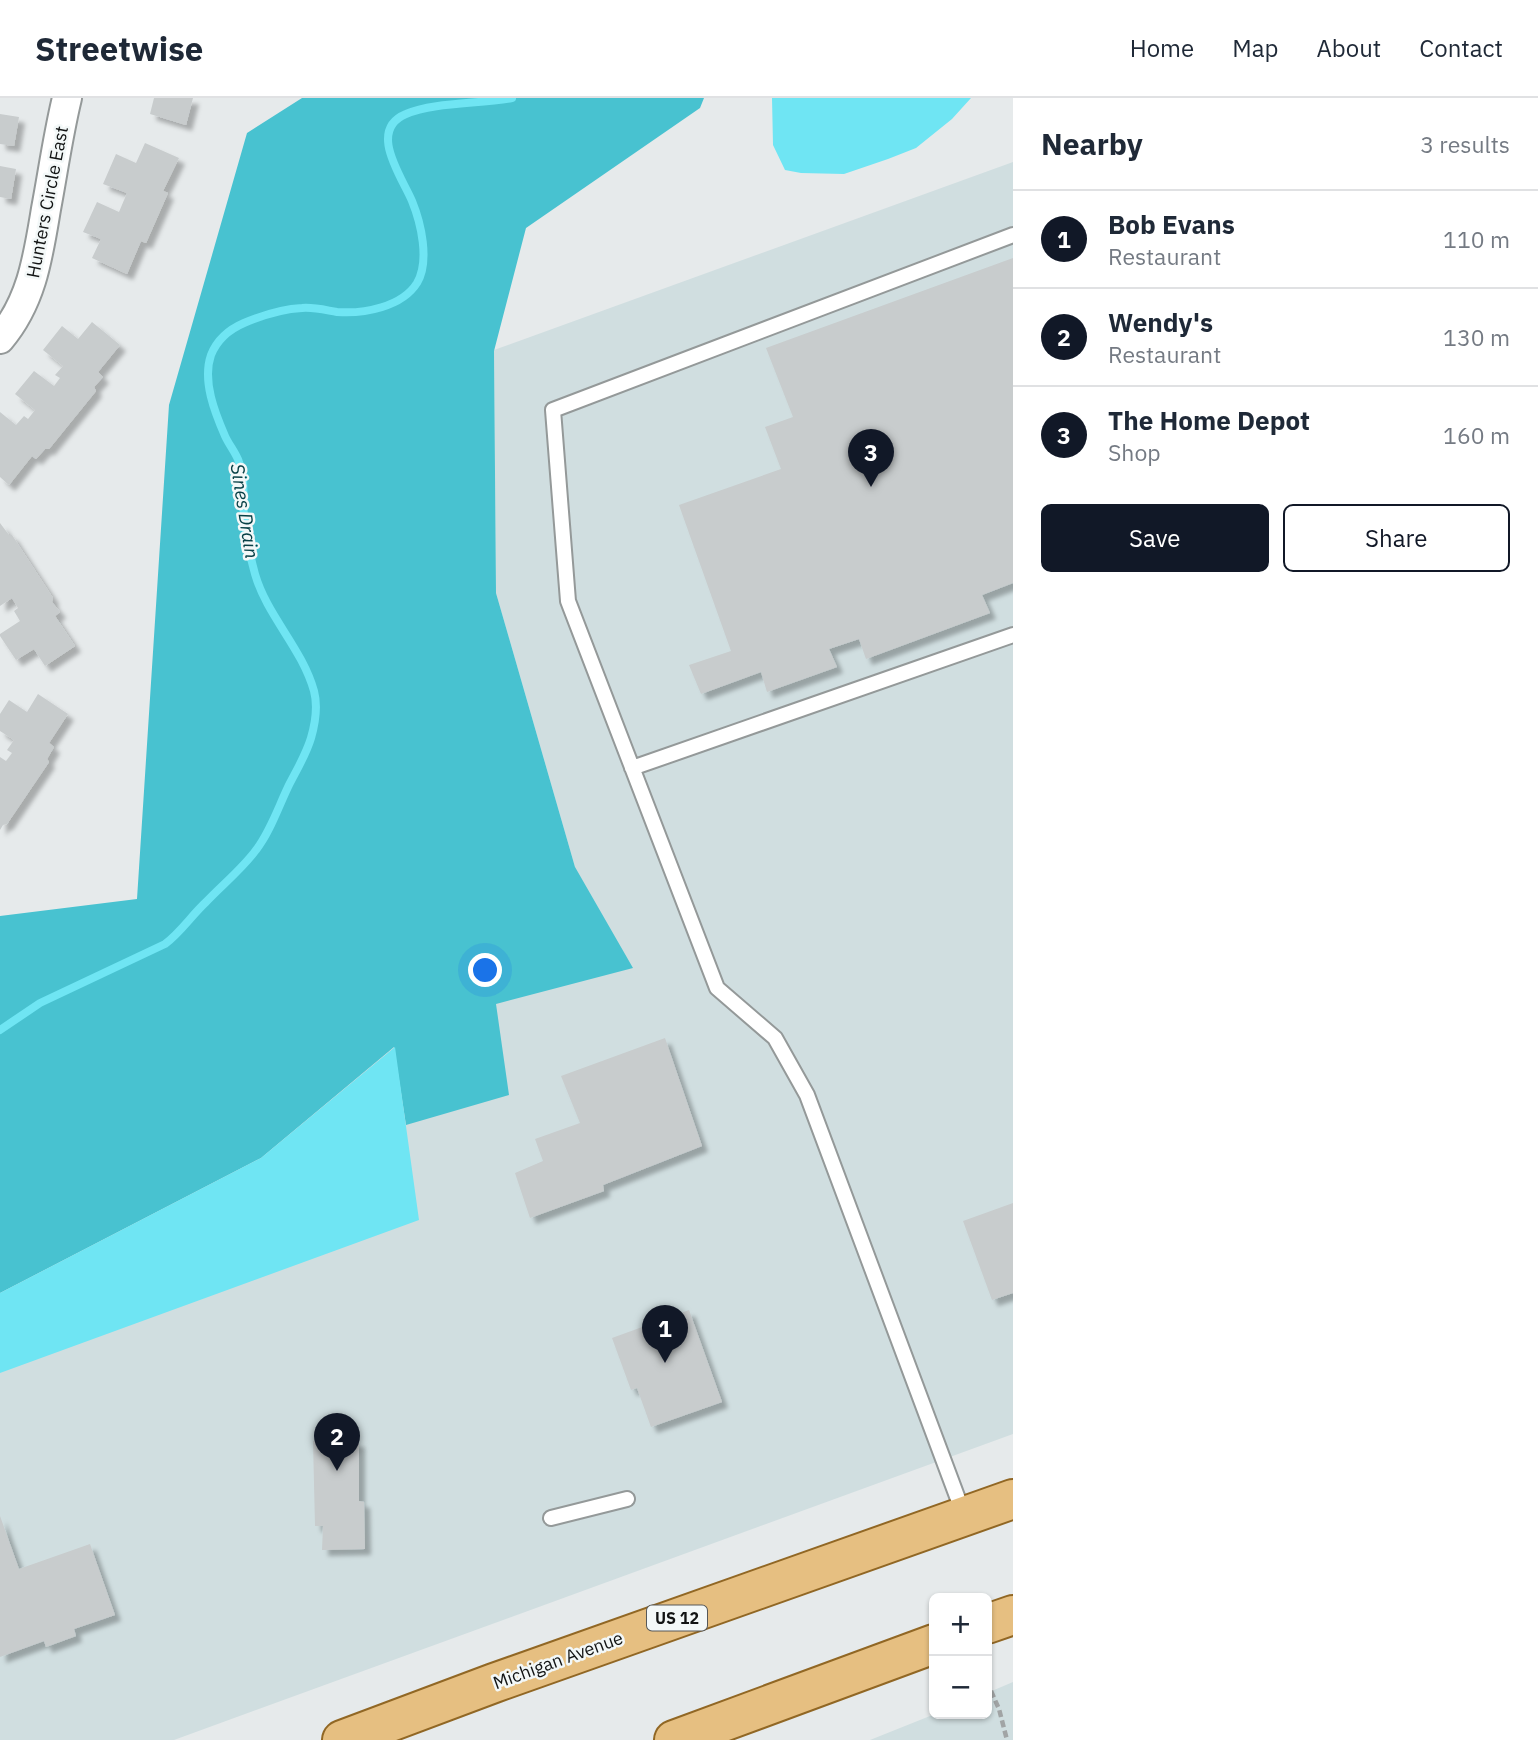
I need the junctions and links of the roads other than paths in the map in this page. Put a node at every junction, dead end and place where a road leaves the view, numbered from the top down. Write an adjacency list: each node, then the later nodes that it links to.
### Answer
1 (67, 98): 3 (street, Hunters Circle East)
2 (1013, 235): 5 (lane)
3 (0, 340)
4 (1013, 635): 5 (lane)
5 (632, 768): 8 (lane)
6 (627, 1499): 9 (lane)
7 (1013, 1499): 8 (main road, Michigan Avenue / US 12)
8 (965, 1517): 13 (main road, Michigan Avenue / US 12)
9 (551, 1518)
10 (1013, 1615): 11 (main road)
11 (992, 1622)
12 (929, 1646): 14 (main road)
13 (342, 1740)
14 (674, 1740)

